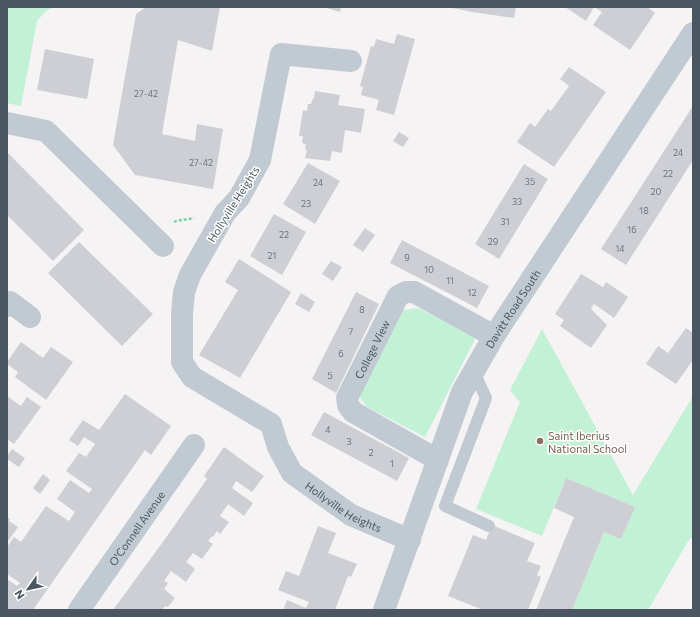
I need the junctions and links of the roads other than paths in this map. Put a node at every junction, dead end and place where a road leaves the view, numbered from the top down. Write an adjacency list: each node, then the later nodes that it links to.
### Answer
1 (693, 34): 7 (street, Davitt Road South)
2 (351, 61): 12 (street, Hollyville Heights)
3 (7, 123): 4 (street)
4 (158, 241)
5 (7, 306): 6 (street)
6 (30, 317)
7 (494, 336): 8 (street, Davitt Road South); 10 (street, College View)
8 (474, 372): 10 (street, Davitt Road South); 11 (lane)
9 (194, 445): 13 (street, O'Connell Avenue)
10 (438, 460): 12 (street, Davitt Road South)
11 (490, 526)
12 (410, 540): 14 (street, Davitt Road South)
13 (79, 610)
14 (384, 610)

